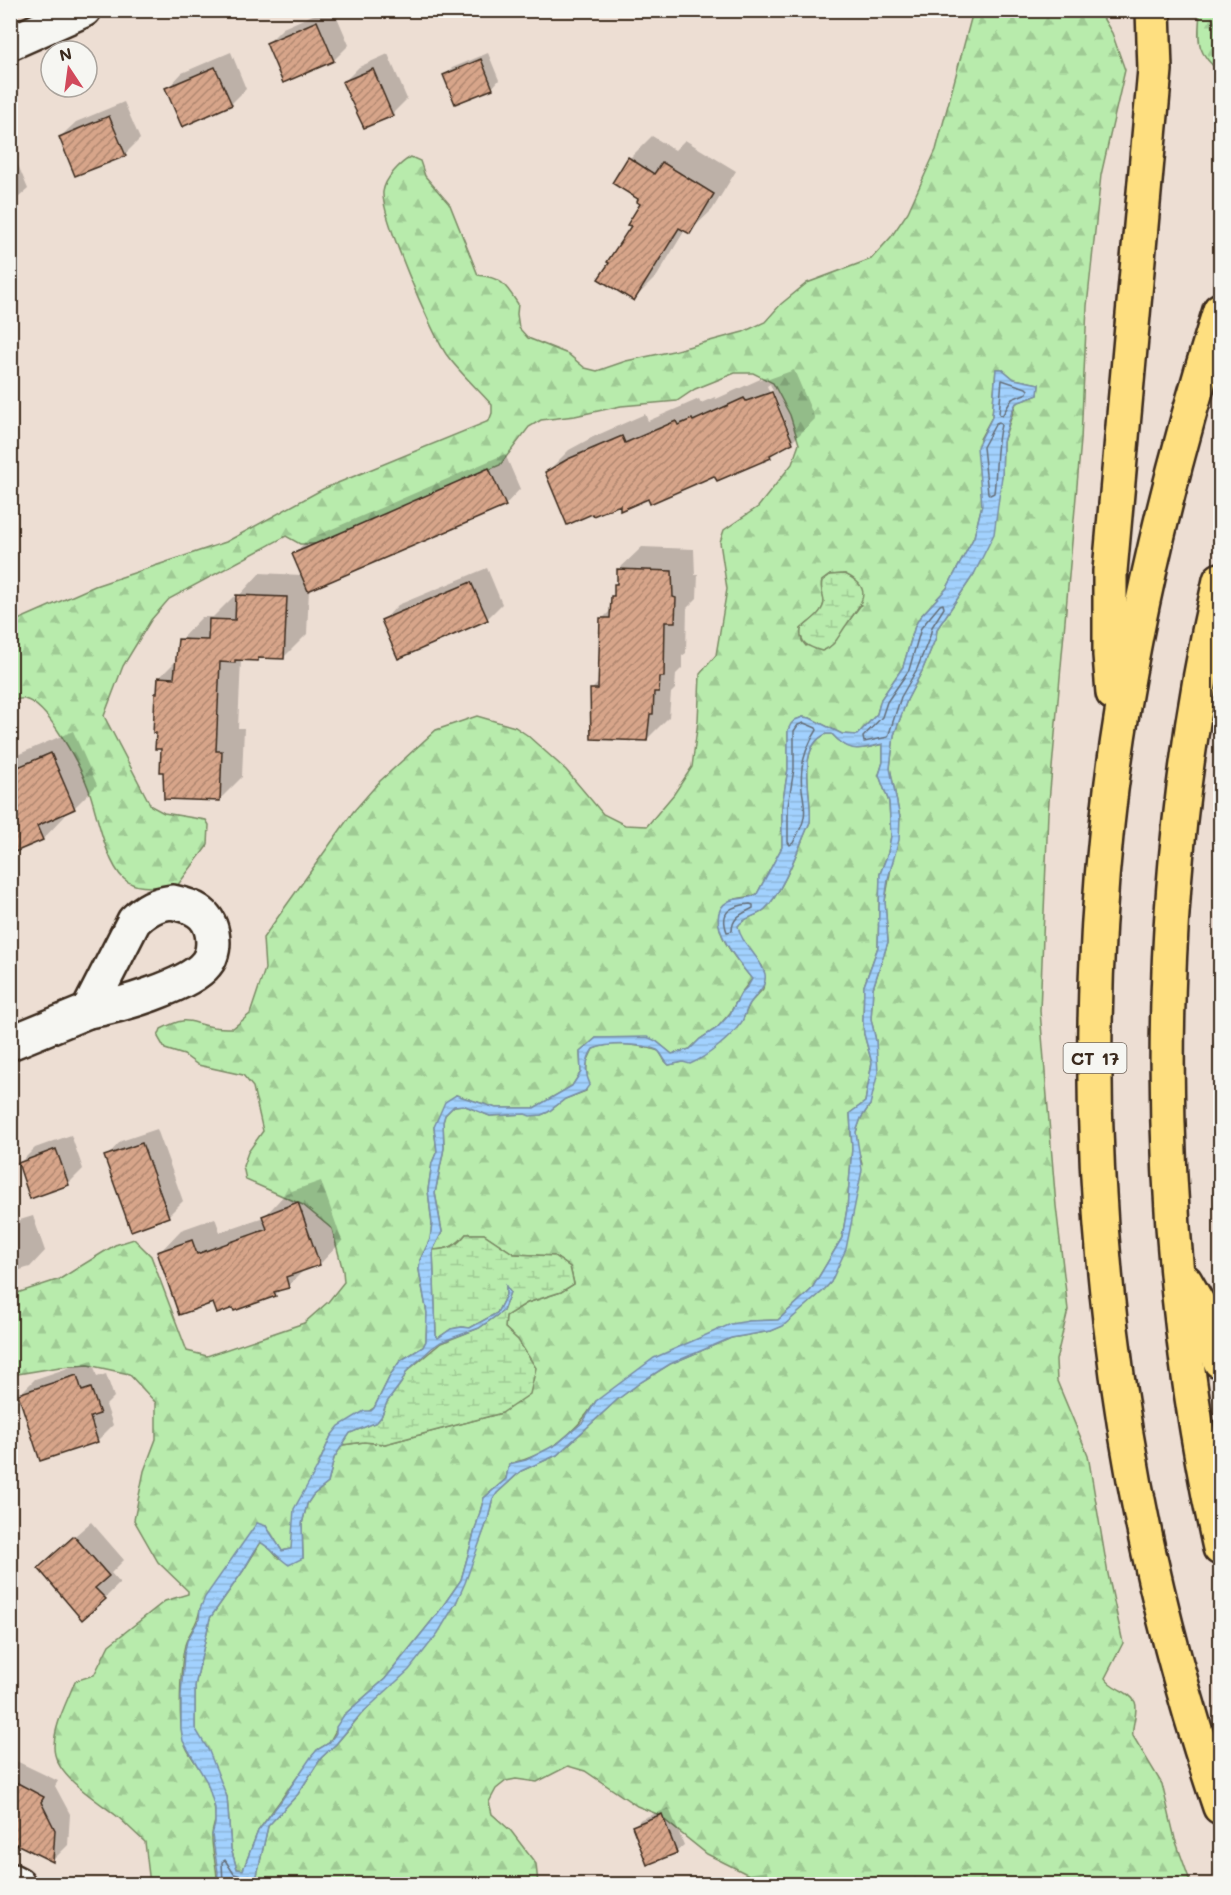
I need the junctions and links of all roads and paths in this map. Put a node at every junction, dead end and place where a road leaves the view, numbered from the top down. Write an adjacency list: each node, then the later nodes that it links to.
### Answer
1 (84, 10): 3 (street)
2 (1153, 10): 6 (highway)
3 (10, 43)
4 (1221, 310): 6 (highway, CT 17)
5 (1221, 580): 9 (highway)
6 (1118, 738): 12 (highway, CT 17)
7 (88, 1011): 8 (street)
8 (10, 1044)
9 (1177, 1269): 10 (highway); 11 (highway)
10 (1221, 1361)
11 (1221, 1548)
12 (1221, 1807)
13 (10, 1880): 14 (street)
14 (18, 1884)

